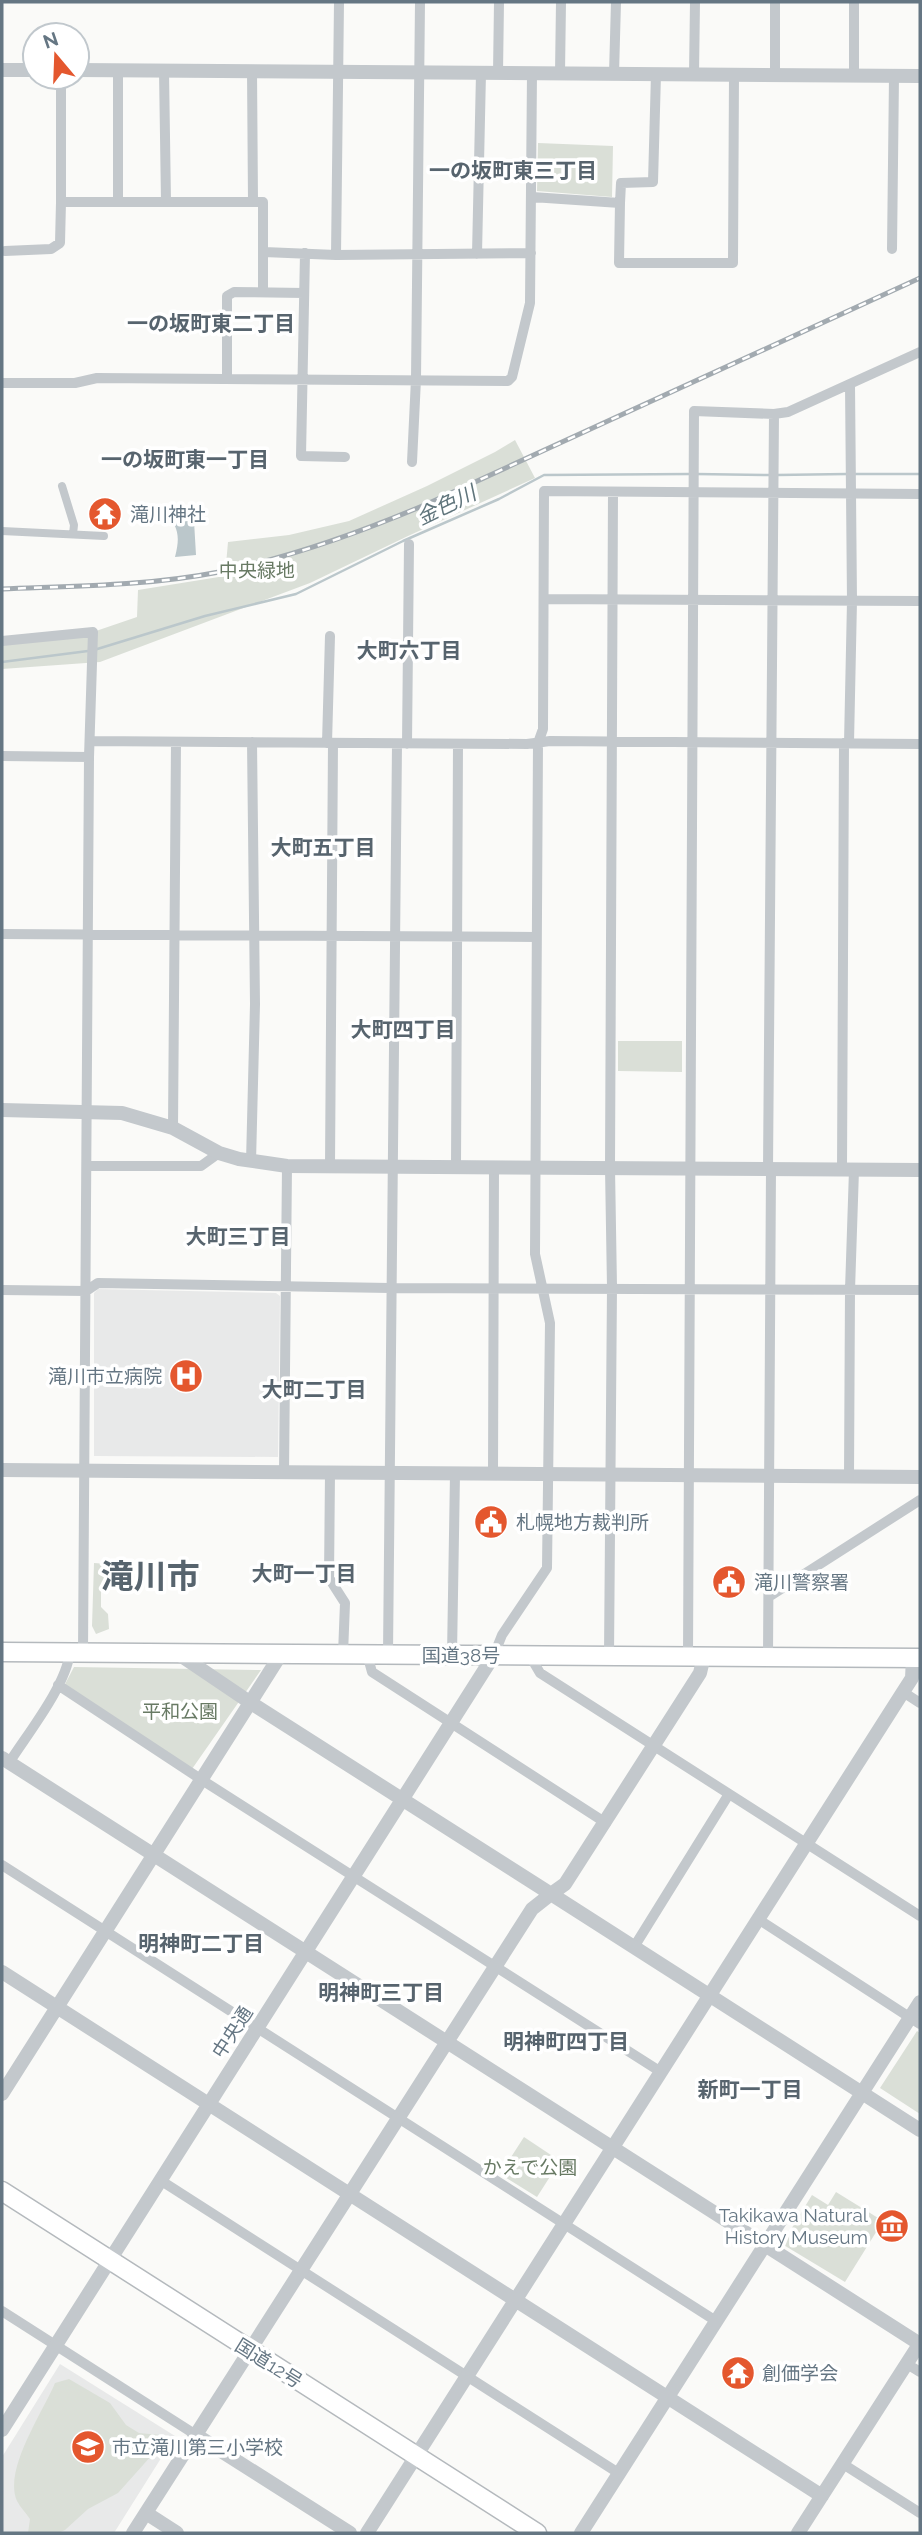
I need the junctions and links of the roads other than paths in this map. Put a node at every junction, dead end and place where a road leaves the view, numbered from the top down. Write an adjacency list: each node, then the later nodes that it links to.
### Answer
1 (339, 2): 15 (street)
2 (420, 2): 16 (street)
3 (499, 2): 18 (street)
4 (561, 2): 20 (street)
5 (615, 2): 21 (street)
6 (695, 2): 23 (street)
7 (775, 2): 25 (street)
8 (854, 2): 26 (street)
9 (2, 70): 10 (street)
10 (21, 70)
11 (91, 70): 12 (street)
12 (118, 71): 13 (street); 32 (street)
13 (164, 71): 14 (street); 33 (street)
14 (252, 71): 15 (street); 34 (street)
15 (338, 72): 16 (street); 43 (street)
16 (420, 72): 17 (street); 41 (street)
17 (481, 73): 18 (street); 42 (street)
18 (498, 73): 19 (street)
19 (532, 73): 20 (street); 30 (street)
20 (561, 74): 21 (street)
21 (614, 74): 22 (street)
22 (656, 74): 23 (street); 35 (street)
23 (694, 74): 24 (street)
24 (734, 75): 25 (street); 35 (street)
25 (775, 75): 26 (street)
26 (853, 75): 27 (street)
27 (894, 76): 28 (street); 36 (street)
28 (920, 76)
29 (61, 91): 31 (street)
30 (531, 197): 35 (street); 40 (street)
31 (61, 202): 32 (street); 37 (street)
32 (118, 202): 33 (street)
33 (166, 202): 34 (street)
34 (253, 202): 38 (street)
35 (620, 203)
36 (892, 249)
37 (5, 251)
38 (264, 252): 39 (street); 44 (street)
39 (305, 253): 43 (street); 45 (street)
40 (531, 253): 42 (street); 49 (street)
41 (417, 254): 42 (street); 43 (street); 49 (street)
42 (477, 254)
43 (336, 256)
44 (263, 292): 45 (street); 47 (street)
45 (304, 293): 48 (street)
46 (918, 356): 51 (street)
47 (227, 379): 48 (street); 50 (street)
48 (302, 379): 49 (street); 53 (street)
49 (416, 379): 54 (street)
50 (2, 383)
51 (849, 385): 52 (street); 59 (street)
52 (774, 414): 57 (street); 58 (street)
53 (345, 457)
54 (412, 462)
55 (62, 486): 62 (street)
56 (613, 492): 57 (street); 66 (street); 67 (street)
57 (692, 493): 58 (street); 65 (street)
58 (771, 493): 59 (street); 68 (street)
59 (851, 494): 60 (street); 69 (street)
60 (920, 495)
61 (2, 531): 62 (street)
62 (73, 534): 63 (street)
63 (104, 536)
64 (409, 544): 82 (street)
65 (692, 598): 67 (street); 68 (street); 77 (street)
66 (544, 599): 67 (street); 79 (street)
67 (613, 599): 76 (street)
68 (771, 601): 69 (street); 80 (street)
69 (852, 601): 70 (street); 81 (street)
70 (920, 601)
71 (330, 636): 78 (street)
72 (2, 641): 73 (street)
73 (90, 741): 74 (street); 86 (street)
74 (176, 742): 75 (street); 89 (street)
75 (252, 742): 78 (street); 90 (street)
76 (612, 742): 77 (street); 79 (street); 107 (street)
77 (691, 742): 80 (street); 108 (street)
78 (330, 743): 82 (street); 91 (street)
79 (538, 743): 83 (street); 94 (street)
80 (771, 743): 81 (street); 109 (street)
81 (847, 743): 84 (street); 110 (street)
82 (402, 744): 83 (street); 92 (street)
83 (458, 744): 93 (street)
84 (920, 744)
85 (2, 755): 86 (street)
86 (89, 757): 88 (street)
87 (2, 934): 88 (street)
88 (89, 935): 89 (street); 96 (street)
89 (175, 935): 90 (street); 97 (street)
90 (254, 936): 91 (street); 99 (street)
91 (331, 937): 92 (street); 102 (street)
92 (396, 937): 93 (street); 103 (street)
93 (457, 937): 94 (street); 104 (street)
94 (536, 937): 106 (street)
95 (2, 1110): 96 (street)
96 (87, 1111): 97 (street); 100 (street)
97 (173, 1128): 98 (street)
98 (219, 1153): 99 (street); 100 (street)
99 (251, 1162): 101 (street)
100 (88, 1166): 122 (street)
101 (287, 1166): 102 (street); 112 (street)
102 (330, 1166): 103 (street)
103 (394, 1167): 104 (street); 116 (street)
104 (456, 1167): 105 (street)
105 (494, 1167): 106 (street); 113 (street)
106 (535, 1168): 107 (street); 114 (street)
107 (610, 1168): 108 (street); 115 (street)
108 (689, 1169): 109 (street); 117 (street)
109 (769, 1169): 110 (street); 118 (street)
110 (848, 1170): 111 (street); 120 (street)
111 (920, 1170)
112 (285, 1285): 116 (street); 122 (street); 125 (street)
113 (494, 1286): 114 (street); 116 (street); 129 (street)
114 (541, 1287): 115 (street); 130 (street)
115 (612, 1287): 117 (street); 131 (street)
116 (390, 1288): 127 (street)
117 (690, 1289): 118 (street); 132 (street)
118 (771, 1289): 120 (street); 133 (street)
119 (2, 1290): 122 (street)
120 (850, 1290): 121 (street); 134 (street)
121 (920, 1290)
122 (86, 1291): 124 (street)
123 (2, 1470): 124 (street)
124 (85, 1471): 125 (street); 139 (street)
125 (284, 1473): 126 (street)
126 (330, 1473): 127 (street); 142 (street)
127 (389, 1474): 128 (street); 144 (street)
128 (454, 1474): 129 (street); 145 (street)
129 (493, 1474): 130 (street)
130 (548, 1474): 131 (street); 146 (street)
131 (611, 1475): 132 (street); 148 (street)
132 (689, 1475): 133 (street); 149 (street)
133 (769, 1476): 134 (street); 137 (street)
134 (849, 1476): 135 (street)
135 (920, 1477)
136 (920, 1500): 137 (street)
137 (770, 1596): 150 (street)
138 (2, 1652): 139 (highway, 国道38号)
139 (77, 1653): 140 (highway, 国道38号); 152 (street)
140 (177, 1653): 141 (highway, 国道38号); 154 (street)
141 (281, 1654): 142 (highway, 国道38号); 154 (street)
142 (343, 1654): 143 (highway, 国道38号)
143 (368, 1654): 144 (highway, 国道38号); 156 (street)
144 (388, 1654): 145 (highway, 国道38号)
145 (452, 1655): 146 (highway, 国道38号)
146 (494, 1655): 147 (highway, 国道38号); 156 (street, 中央通)
147 (530, 1656): 148 (highway, 国道38号); 157 (street)
148 (609, 1656): 149 (highway, 国道38号)
149 (696, 1656): 150 (highway, 国道38号); 157 (street)
150 (768, 1657): 151 (highway, 国道38号)
151 (916, 1658): 153 (street)
152 (58, 1685): 158 (street); 159 (street)
153 (903, 1692): 155 (street); 163 (street)
154 (251, 1703): 159 (street); 161 (street)
155 (920, 1703)
156 (452, 1724): 161 (street, 中央通); 162 (street)
157 (653, 1746): 160 (street); 162 (street)
158 (5, 1761): 164 (street)
159 (202, 1780): 164 (street); 166 (street)
160 (729, 1794): 163 (street); 171 (street)
161 (403, 1800): 166 (street, 中央通); 167 (street)
162 (606, 1823): 167 (street)
163 (806, 1844): 168 (street); 169 (street)
164 (154, 1855): 170 (street); 172 (street)
165 (2, 1865): 170 (street)
166 (354, 1877): 172 (street, 中央通); 173 (street)
167 (551, 1894): 171 (street); 173 (street)
168 (920, 1916)
169 (758, 1919): 175 (street); 178 (street)
170 (106, 1931): 177 (street); 179 (street)
171 (634, 1947): 175 (street)
172 (306, 1952): 179 (street, 中央通); 180 (street)
173 (495, 1965): 180 (street); 181 (street)
174 (2, 1972): 177 (street)
175 (710, 1996): 181 (street); 182 (street)
176 (920, 2002): 178 (street)
177 (57, 2008): 183 (street); 184 (street)
178 (915, 2020): 182 (street)
179 (258, 2028): 184 (street, 中央通); 185 (street)
180 (447, 2042): 185 (street); 187 (street)
181 (661, 2072): 187 (street)
182 (862, 2093): 186 (street); 192 (street)
183 (2, 2094)
184 (209, 2104): 188 (street, 中央通); 190 (street)
185 (399, 2117): 190 (street); 191 (street)
186 (920, 2130)
187 (613, 2148): 191 (street); 192 (street)
188 (160, 2180): 193 (street, 中央通); 194 (street)
189 (2, 2191): 193 (highway, 国道12号)
190 (349, 2194): 194 (street); 195 (street)
191 (566, 2223): 195 (street); 197 (street)
192 (765, 2245): 197 (street); 198 (street)
193 (109, 2261): 199 (street, 中央通); 200 (highway, 国道12号)
194 (301, 2271): 200 (street); 203 (street)
195 (516, 2300): 203 (street); 204 (street)
196 (2, 2311): 199 (street)
197 (716, 2321): 204 (street)
198 (920, 2343): 201 (street)
199 (55, 2345): 205 (street, 中央通); 206 (street)
200 (250, 2351): 206 (street); 207 (highway, 国道12号)
201 (907, 2364): 202 (street); 208 (street)
202 (920, 2372)
203 (467, 2376): 207 (street); 209 (street)
204 (668, 2397): 209 (street); 210 (street)
205 (3, 2426)
206 (196, 2435): 211 (street); 215 (street)
207 (416, 2456): 216 (street); 217 (highway, 国道12号)
208 (843, 2464): 210 (street); 212 (street)
209 (620, 2474): 218 (street)
210 (822, 2496): 219 (street)
211 (146, 2513): 213 (street); 214 (street)
212 (920, 2513)
213 (133, 2533)
214 (177, 2533)
215 (350, 2533)
216 (368, 2533)
217 (537, 2533)
218 (581, 2533)
219 (799, 2533)

